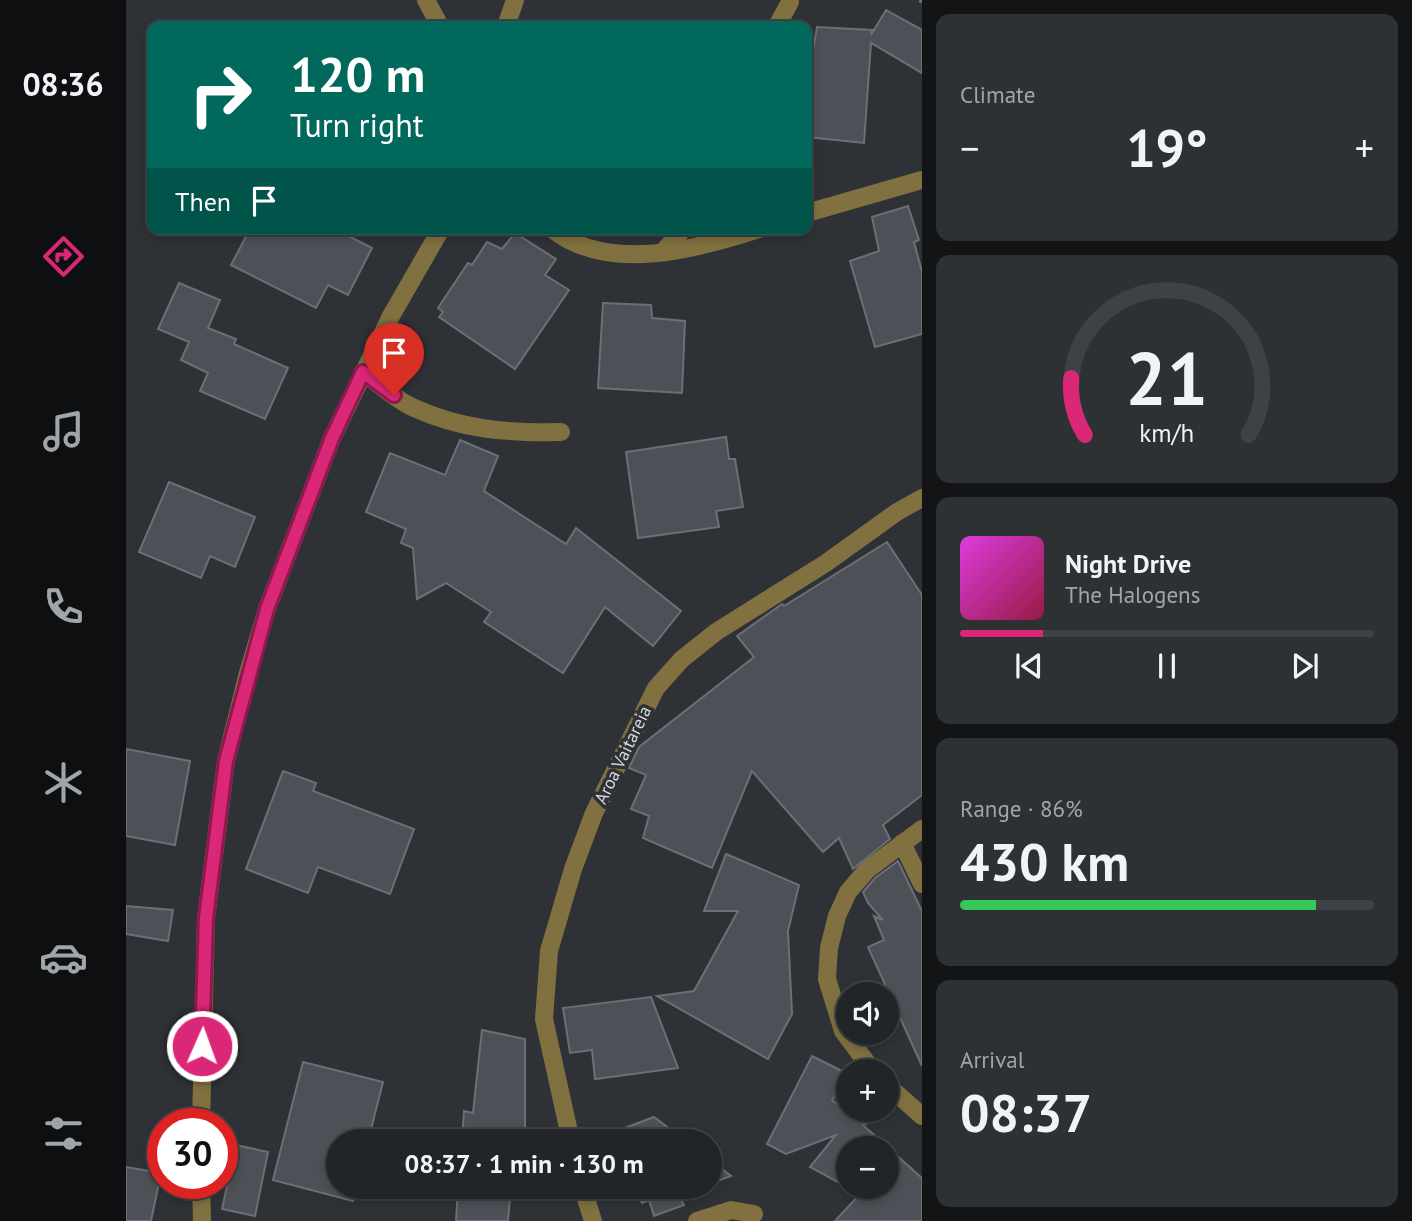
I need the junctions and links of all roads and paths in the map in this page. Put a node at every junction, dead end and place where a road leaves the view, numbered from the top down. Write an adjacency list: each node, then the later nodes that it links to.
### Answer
1 (426, 0): 4 (street)
2 (515, 0): 5 (street)
3 (790, 2): 6 (street)
4 (437, 21)
5 (508, 21)
6 (780, 21)
7 (922, 180): 8 (street)
8 (812, 213)
9 (438, 235): 14 (street)
10 (560, 235): 13 (street)
11 (678, 235): 13 (street)
12 (737, 235): 13 (street)
13 (663, 253)
14 (363, 372): 15 (street); 22 (street)
15 (561, 432)
16 (922, 498): 24 (street, Aroa Vaitareia)
17 (922, 829): 18 (street)
18 (902, 843): 19 (street); 20 (street)
19 (922, 884)
20 (864, 1059)
21 (899, 1096): 23 (street)
22 (201, 1108)
23 (922, 1116)
24 (568, 1129)
25 (201, 1199): 28 (street)
26 (586, 1199): 29 (street)
27 (754, 1214): 30 (street)
28 (202, 1221)
29 (593, 1221)
30 (697, 1221)

